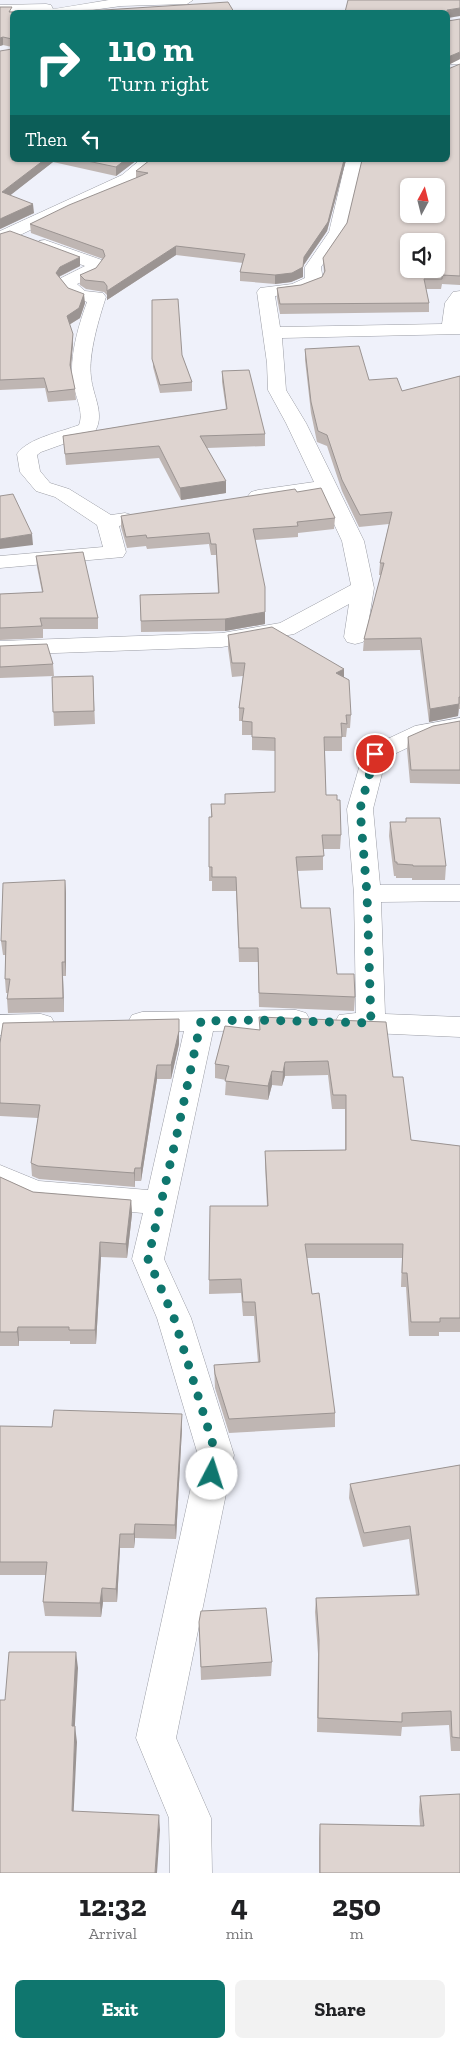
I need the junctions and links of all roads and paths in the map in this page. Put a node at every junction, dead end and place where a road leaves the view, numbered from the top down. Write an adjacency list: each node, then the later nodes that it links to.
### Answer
1 (187, 0): 4 (street)
2 (0, 9): 3 (street)
3 (48, 10)
4 (69, 10)
5 (147, 162): 7 (street)
6 (354, 162): 10 (street)
7 (6, 234): 14 (street)
8 (459, 296): 9 (street)
9 (455, 329): 10 (street)
10 (271, 333): 11 (street)
11 (325, 486): 12 (street); 16 (street)
12 (243, 500)
13 (148, 514): 14 (street)
14 (108, 522): 15 (street)
15 (0, 562)
16 (363, 588): 17 (street); 18 (street)
17 (355, 637)
18 (0, 648)
19 (460, 725): 21 (street)
20 (460, 893): 21 (street)
21 (367, 894): 25 (street)
22 (201, 1021): 23 (street); 25 (street); 29 (street)
23 (115, 1022)
24 (67, 1023): 26 (street)
25 (371, 1023): 27 (street)
26 (0, 1025)
27 (460, 1027)
28 (0, 1176): 29 (street)
29 (161, 1202): 30 (street)
30 (190, 1873)

